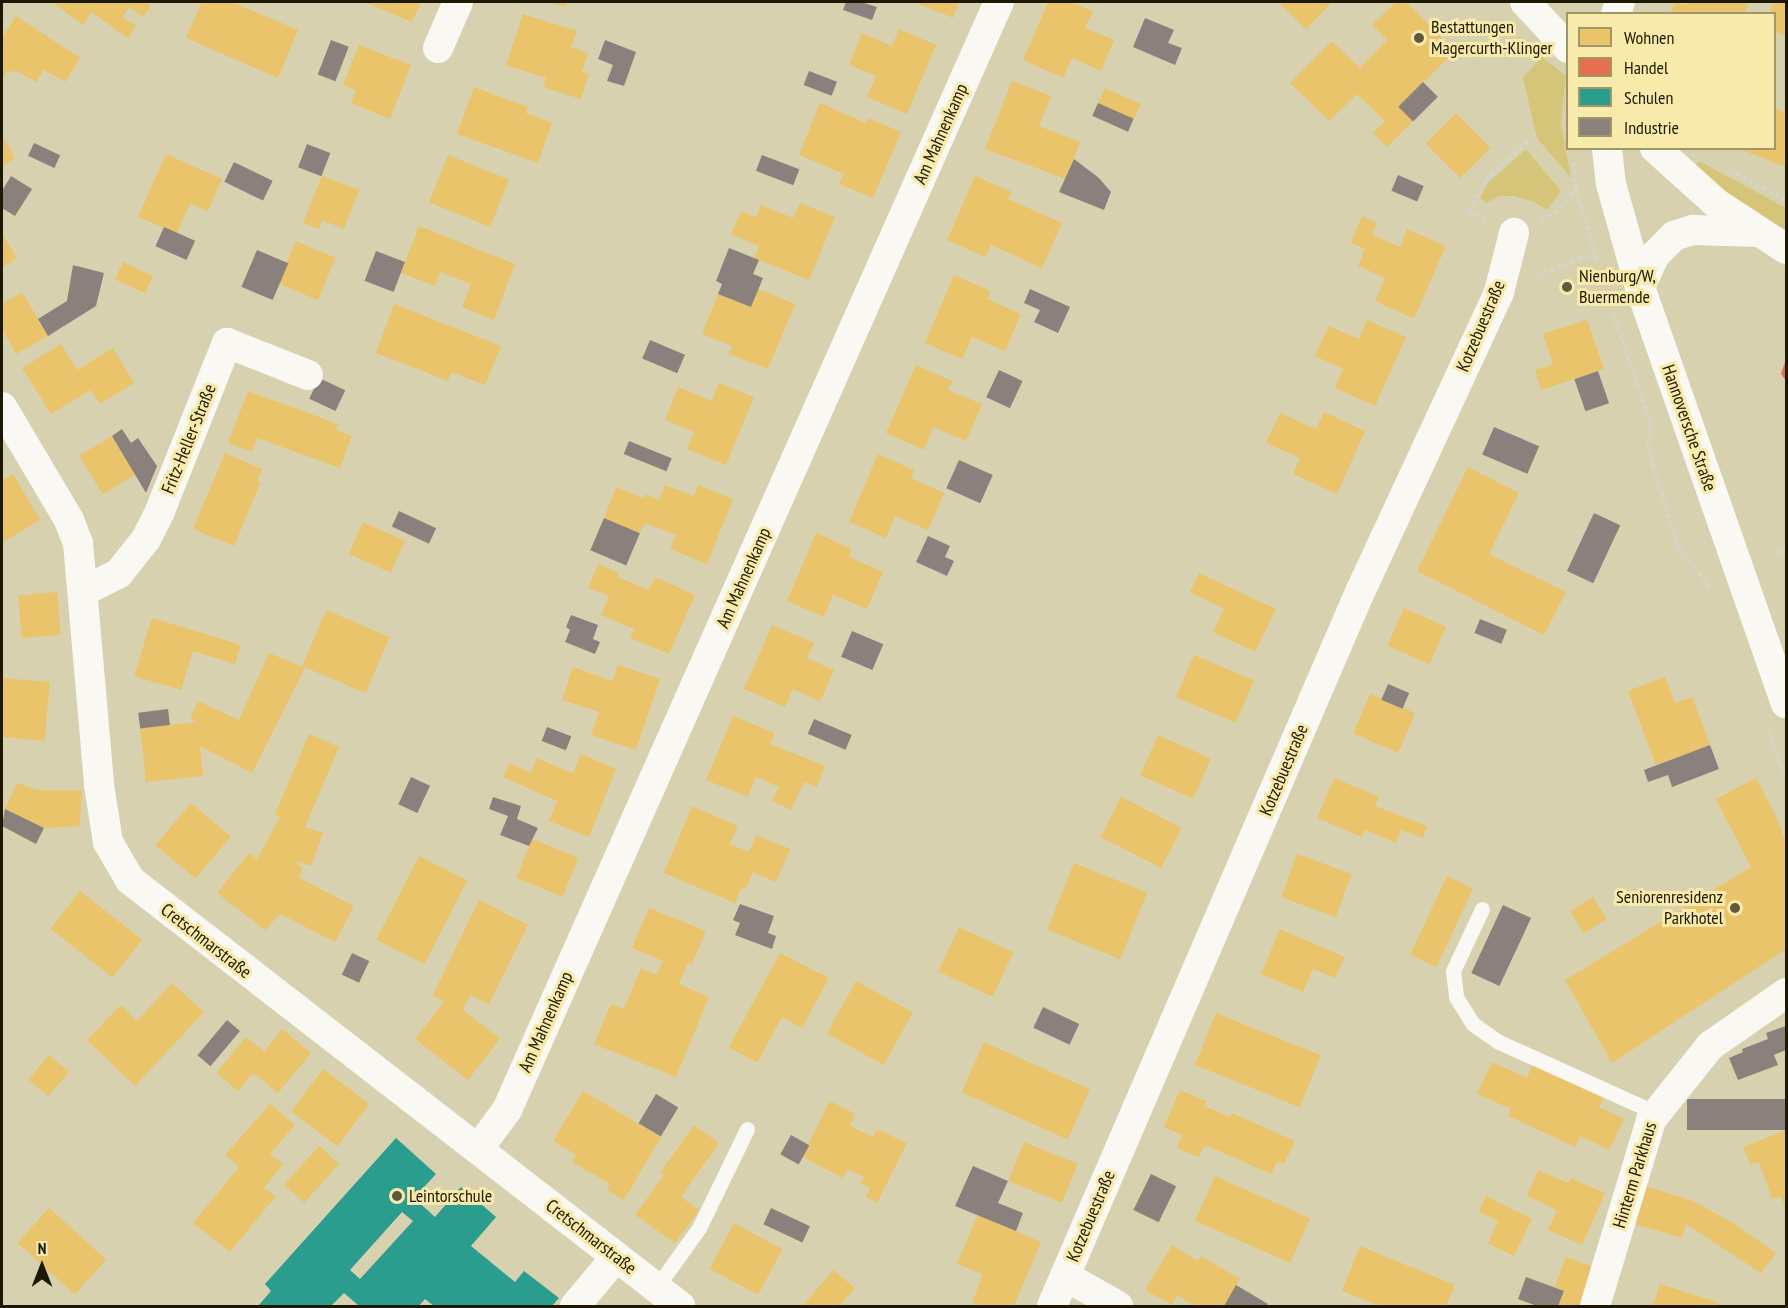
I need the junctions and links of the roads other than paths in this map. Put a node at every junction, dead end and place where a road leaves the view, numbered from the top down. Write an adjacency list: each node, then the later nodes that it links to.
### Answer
1 (458, 2): 5 (street)
2 (999, 2): 20 (street, Am Mahnenkamp)
3 (1525, 2): 4 (street)
4 (1566, 46)
5 (438, 48)
6 (1607, 150): 11 (street, Hannoversche Straße)
7 (1657, 150): 8 (street)
8 (1759, 232): 10 (street); 11 (street)
9 (1514, 233): 22 (street, Kotzebuestraße)
10 (1786, 249)
11 (1640, 287): 15 (street, Hannoversche Straße)
12 (308, 375): 14 (street, Fritz-Heller-Straße)
13 (2, 407): 14 (street, Cretschmarstraße)
14 (84, 591): 20 (street, Cretschmarstraße)
15 (1786, 703)
16 (1482, 909): 18 (lane)
17 (1786, 993): 18 (street, Hinterm Parkhaus)
18 (1656, 1113): 28 (street, Hinterm Parkhaus)
19 (747, 1130): 23 (lane)
20 (478, 1149): 21 (street, Cretschmarstraße)
21 (616, 1257): 23 (street, Cretschmarstraße); 24 (street)
22 (1065, 1276): 26 (street, Kotzebuestraße); 27 (street)
23 (656, 1288): 25 (street, Cretschmarstraße)
24 (575, 1306)
25 (680, 1306)
26 (1052, 1306)
27 (1118, 1306)
28 (1595, 1306)

